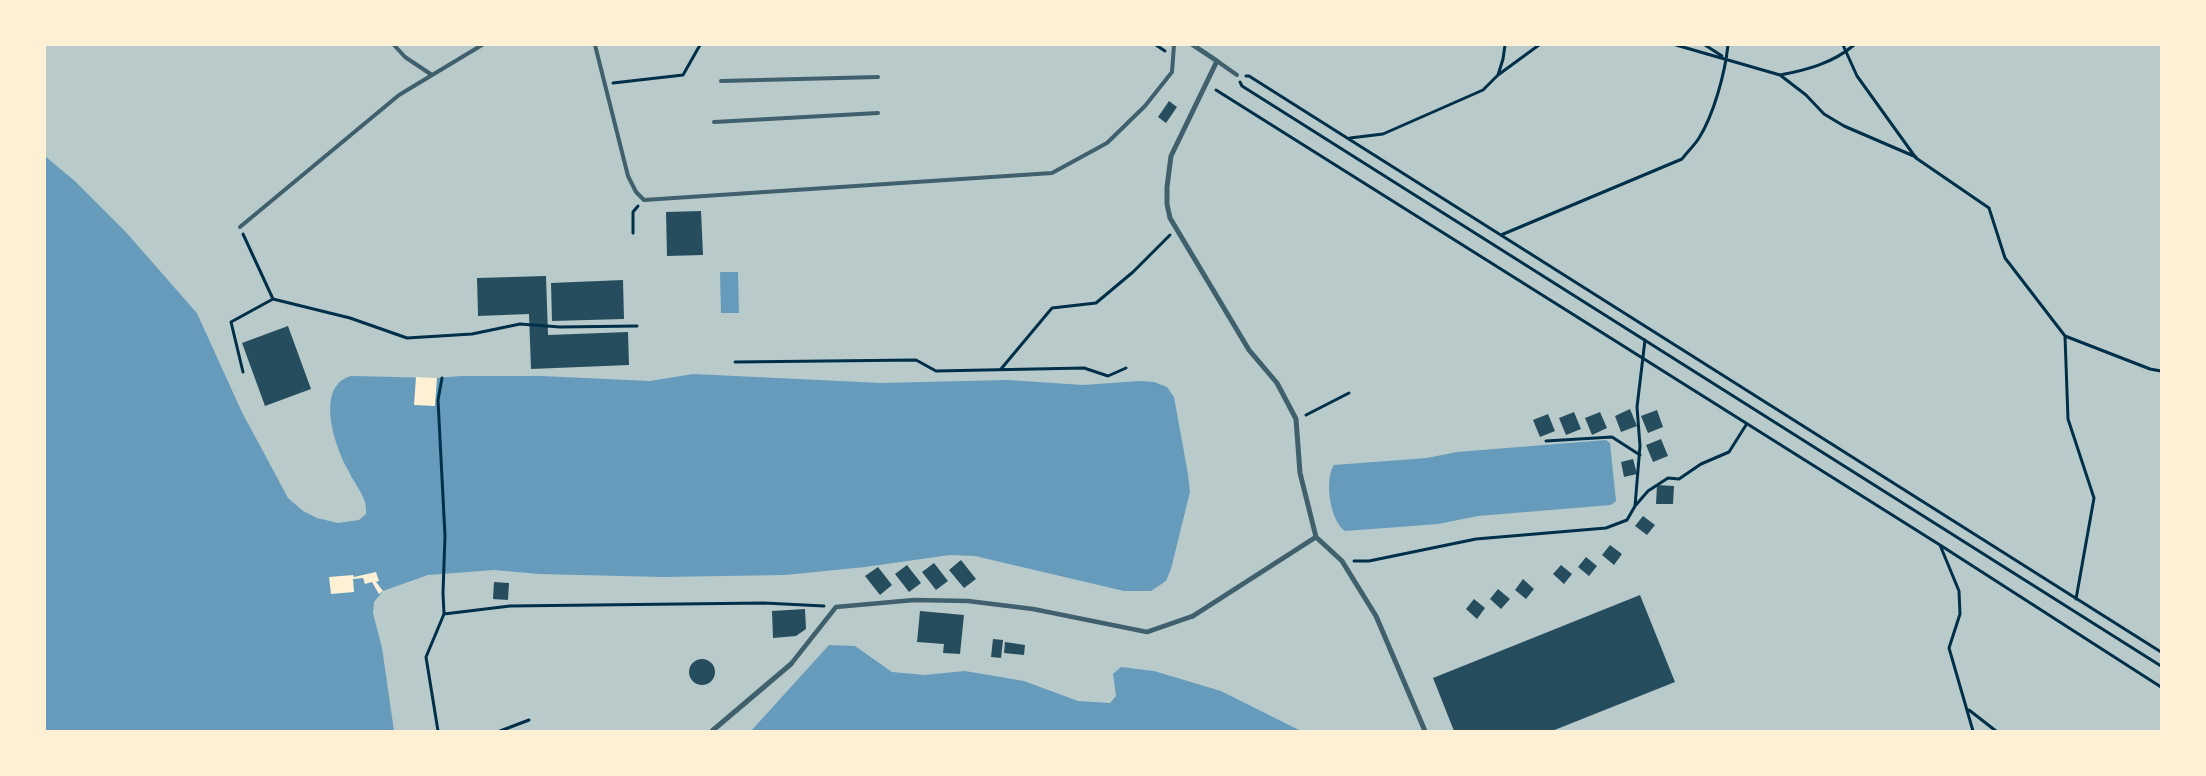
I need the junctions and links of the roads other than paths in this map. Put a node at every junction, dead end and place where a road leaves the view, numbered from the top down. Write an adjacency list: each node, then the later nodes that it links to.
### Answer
1 (394, 45): 7 (lane)
2 (482, 45): 7 (lane)
3 (596, 45): 4 (lane)
4 (1174, 45)
5 (1193, 45): 6 (street)
6 (1218, 61): 8 (lane); 14 (street)
7 (432, 75): 13 (lane)
8 (1237, 75)
9 (878, 77): 10 (lane)
10 (721, 81)
11 (878, 113): 12 (lane)
12 (714, 122)
13 (240, 226)
14 (1316, 537): 15 (street); 18 (street)
15 (1193, 616): 16 (street)
16 (791, 664): 17 (street)
17 (712, 731)
18 (1425, 731)

